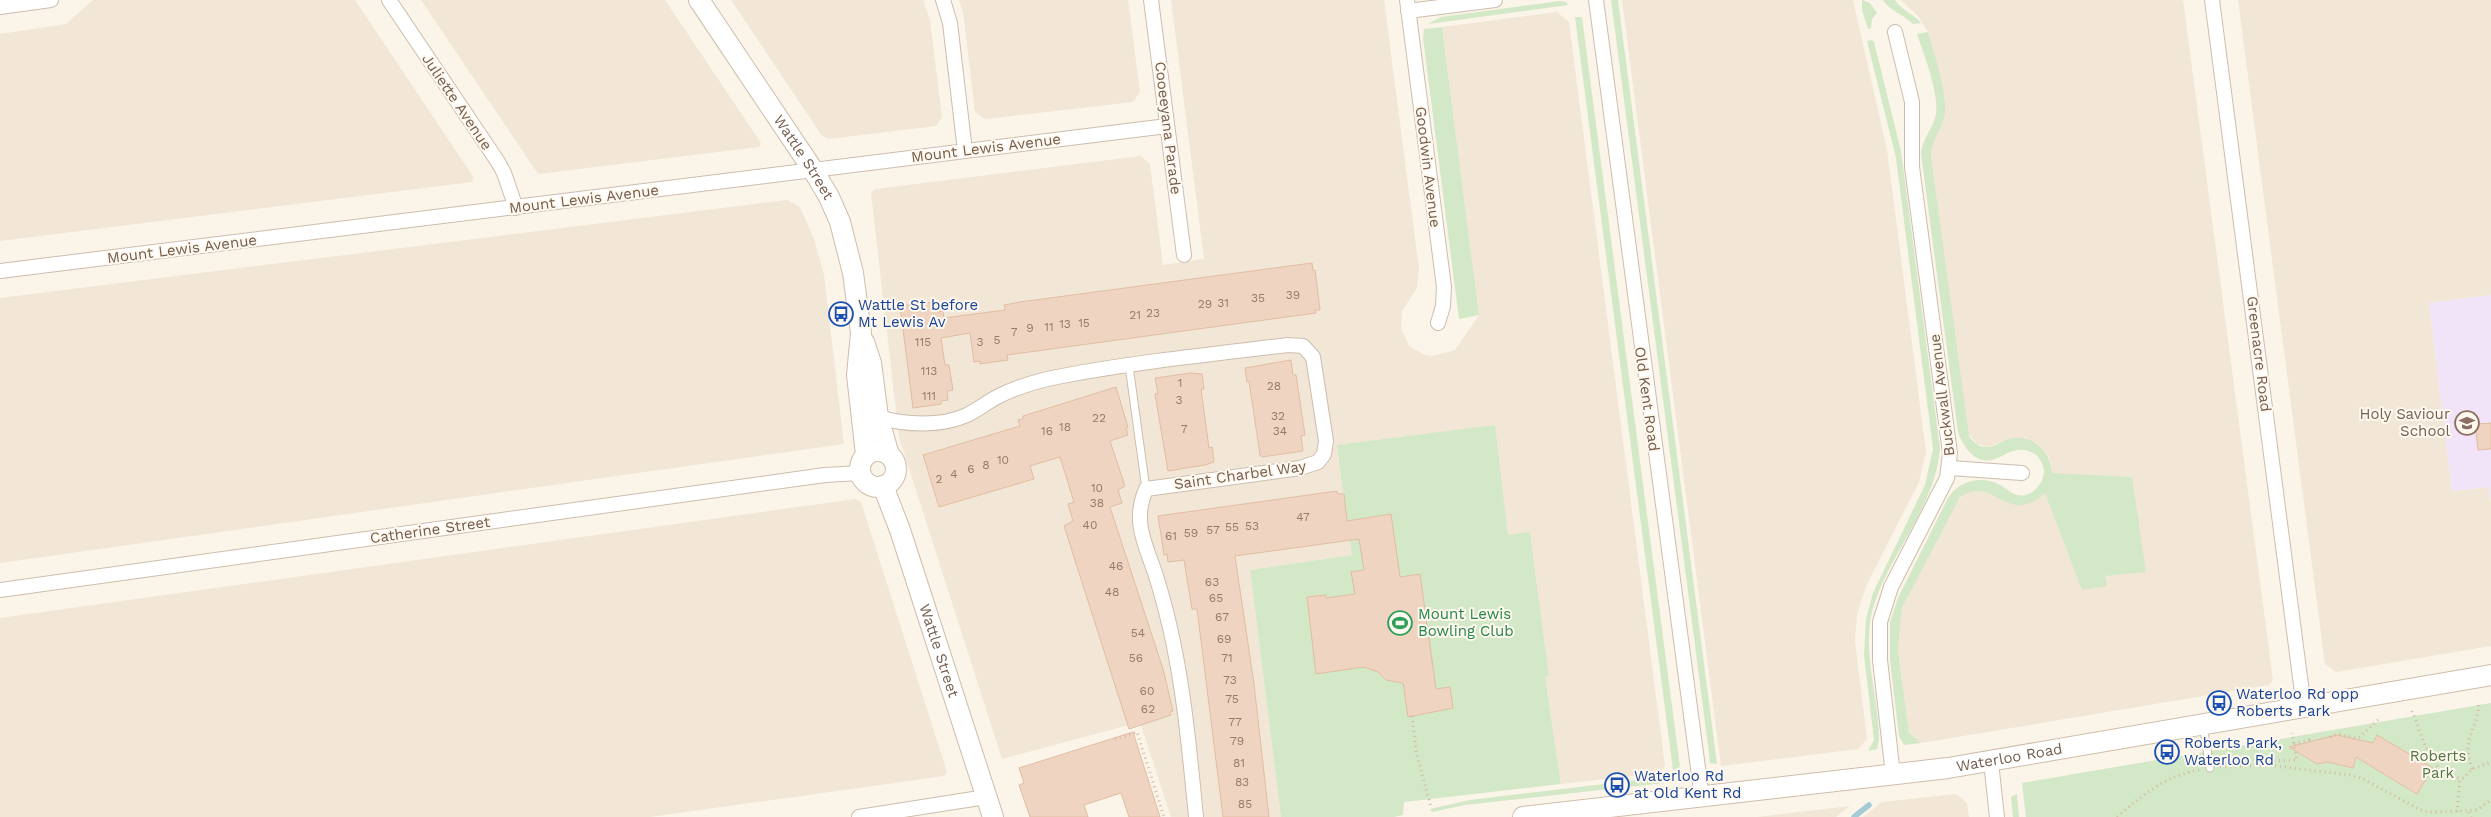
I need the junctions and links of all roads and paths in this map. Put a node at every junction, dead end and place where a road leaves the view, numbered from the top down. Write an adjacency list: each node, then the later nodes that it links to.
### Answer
1 (51, 0): 10 (street)
2 (389, 0): 15 (street, Juliette Avenue)
3 (699, 0): 14 (main road, Wattle Street)
4 (943, 0): 13 (street)
5 (1151, 0): 12 (street, Cooeeyana Parade)
6 (1495, 0): 9 (street, Goodwin Avenue)
7 (1596, 0): 49 (street, Old Kent Road)
8 (2212, 0): 31 (street, Greenacre Road)
9 (1407, 6): 18 (street, Goodwin Avenue)
10 (0, 7)
11 (1895, 32): 24 (street, Buckwall Avenue)
12 (1167, 126): 13 (street, Mount Lewis Avenue); 16 (street, Cooeeyana Parade)
13 (965, 151): 14 (street, Mount Lewis Avenue)
14 (813, 170): 15 (street, Mount Lewis Avenue); 19 (main road, Wattle Street)
15 (516, 208): 17 (street, Mount Lewis Avenue)
16 (1184, 256)
17 (0, 271)
18 (1438, 323)
19 (860, 333): 21 (main road, Wattle Street); 23 (main road, Wattle Street)
20 (1129, 366): 21 (street, Saint Charbel Way); 27 (lane); 27 (street, Saint Charbel Way)
21 (878, 417): 22 (main road, Wattle Street)
22 (889, 455): 23 (main road); 26 (main road)
23 (863, 464): 26 (main road); 28 (street, Catherine Street)
24 (1950, 468): 25 (street); 46 (street, Buckwall Avenue)
25 (2022, 473)
26 (883, 486): 48 (main road, Wattle Street)
27 (1146, 489): 57 (street)
28 (0, 590)
29 (2491, 675): 31 (main road, Waterloo Road)
30 (2478, 701): 45 (path)
31 (2304, 708): 35 (main road, Waterloo Road)
32 (2412, 711): 47 (path)
33 (1412, 716): 51 (path)
34 (2378, 719): 37 (path)
35 (2203, 724): 41 (main road, Waterloo Road); 44 (lane)
36 (2292, 733): 40 (path)
37 (2330, 737)
38 (1115, 739): 56 (path)
39 (2309, 743): 40 (path)
40 (2294, 744): 43 (path)
41 (1991, 762): 46 (main road, Waterloo Road); 59 (street)
42 (2491, 762): 45 (path)
43 (2268, 763): 44 (path); 52 (path)
44 (2210, 768): 60 (path)
45 (2472, 769): 47 (path)
46 (1893, 774): 49 (main road, Waterloo Road)
47 (2460, 778): 52 (path)
48 (986, 797): 54 (street); 55 (main road, Wattle Street)
49 (1702, 798): 58 (main road, Waterloo Road)
50 (2491, 800): 53 (path)
51 (1431, 807)
52 (2457, 812): 53 (path)
53 (2469, 812): 61 (path)
54 (859, 817)
55 (993, 817)
56 (1164, 817)
57 (1196, 817)
58 (1523, 817)
59 (1997, 817)
60 (2117, 817)
61 (2471, 817)

